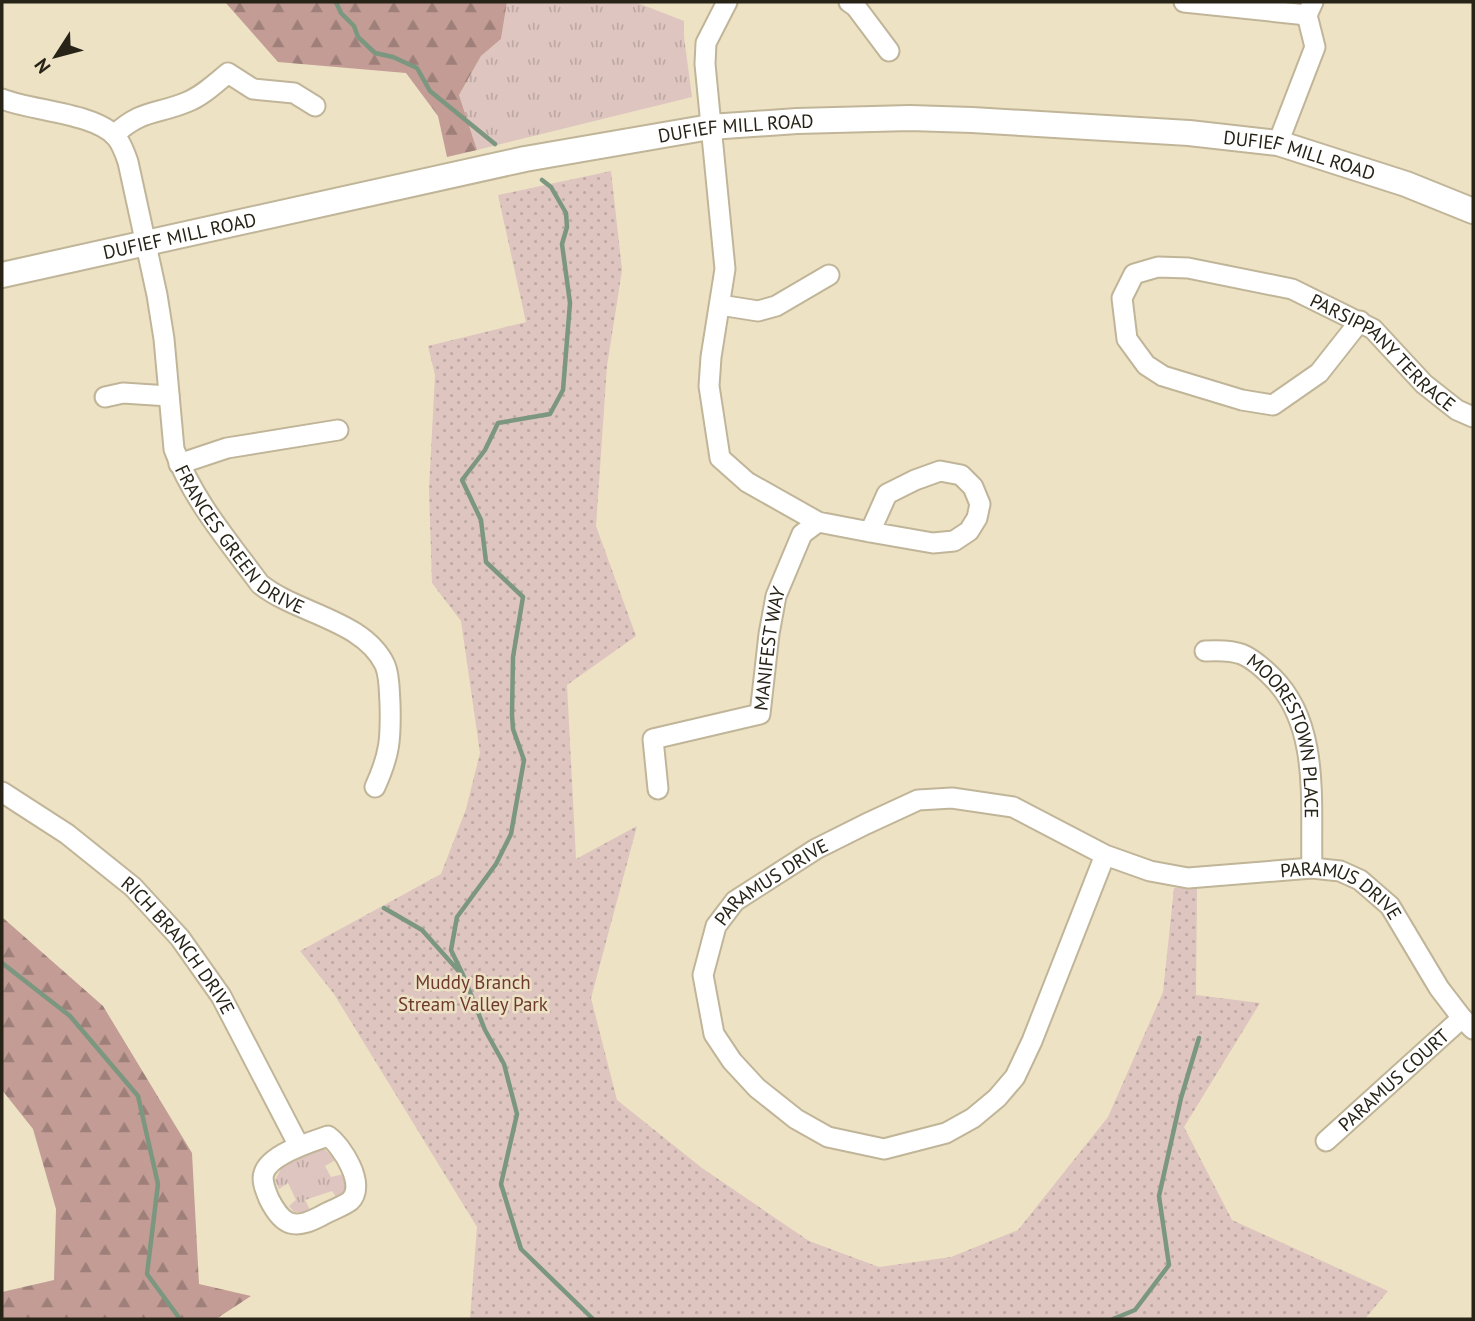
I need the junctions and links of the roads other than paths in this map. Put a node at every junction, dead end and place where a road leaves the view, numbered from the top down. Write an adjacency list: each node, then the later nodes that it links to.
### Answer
1 (727, 2): 8 (street)
2 (849, 2): 5 (street)
3 (1184, 2): 4 (street)
4 (1310, 8): 10 (street)
5 (889, 51)
6 (3, 102): 9 (street)
7 (316, 106): 9 (street)
8 (710, 127): 10 (main road, DUFIEF MILL ROAD); 12 (main road, DUFIEF MILL ROAD); 15 (street)
9 (114, 135): 12 (street, FRANCES GREEN DRIVE)
10 (1278, 143): 11 (main road, DUFIEF MILL ROAD)
11 (1473, 211)
12 (147, 243): 13 (main road, DUFIEF MILL ROAD); 17 (street, FRANCES GREEN DRIVE)
13 (2, 275)
14 (829, 275): 15 (street)
15 (720, 306): 22 (street)
16 (1360, 321): 16 (street, PARSIPPANY TERRACE); 19 (street, PARSIPPANY TERRACE)
17 (169, 396): 18 (street); 21 (street, FRANCES GREEN DRIVE)
18 (105, 397)
19 (1473, 417)
20 (338, 430): 21 (street)
21 (180, 464): 25 (street, FRANCES GREEN DRIVE)
22 (818, 522): 23 (street); 26 (street, MANIFEST WAY)
23 (870, 532): 23 (street)
24 (1205, 651): 29 (street, MOORESTOWN PLACE)
25 (375, 787)
26 (658, 789)
27 (2, 792): 32 (street, RICH BRANCH DRIVE)
28 (1105, 855): 28 (street, PARAMUS DRIVE); 29 (street, PARAMUS DRIVE)
29 (1312, 868): 30 (street, PARAMUS DRIVE)
30 (1467, 1024): 31 (street, PARAMUS COURT)
31 (1326, 1141)
32 (299, 1146): 32 (street)

